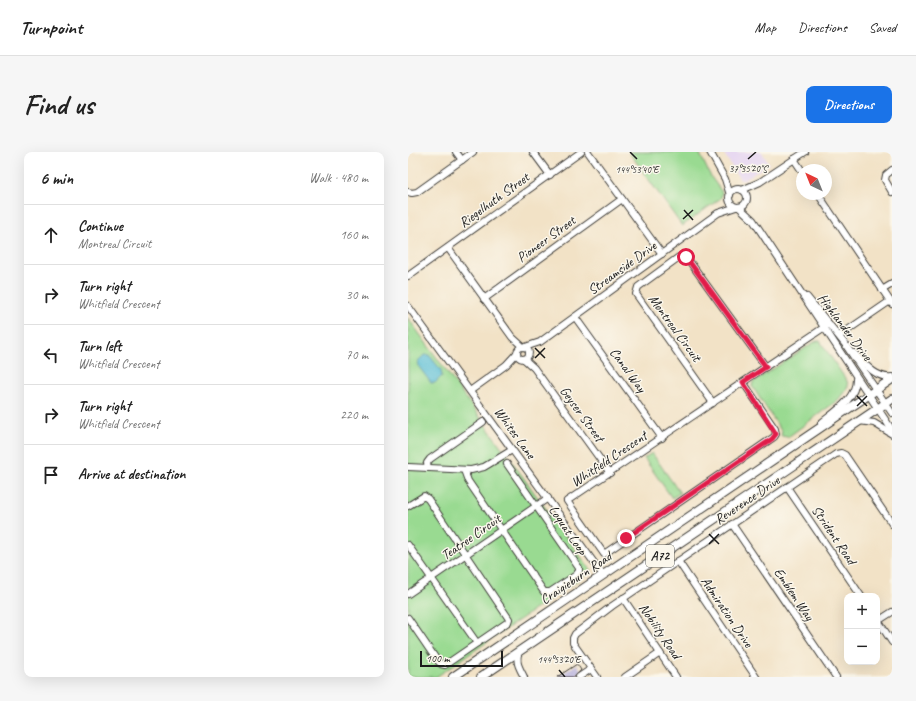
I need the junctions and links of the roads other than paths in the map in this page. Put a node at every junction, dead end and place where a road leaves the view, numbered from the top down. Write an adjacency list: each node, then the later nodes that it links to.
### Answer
1 (456, 152): 9 (street)
2 (473, 152): 9 (street)
3 (533, 152): 12 (street)
4 (581, 152): 12 (street, Riegelhuth Street)
5 (588, 152): 19 (street)
6 (710, 152): 13 (street)
7 (805, 152): 8 (street)
8 (794, 159): 10 (street); 14 (street)
9 (462, 160): 16 (street)
10 (797, 164)
11 (892, 170): 17 (street)
12 (550, 174): 25 (street, Riegelhuth Street)
13 (724, 179): 15 (street); 18 (street)
14 (760, 182): 15 (street); 20 (street)
15 (739, 190): 18 (street, Streamside Drive); 20 (street, Highlander Drive)
16 (408, 192)
17 (892, 192)
18 (730, 198): 22 (street, Highlander Drive); 23 (street, Streamside Drive)
19 (622, 199): 26 (street); 31 (street, Pioneer Street)
20 (746, 199): 22 (street, Streamside Drive); 24 (street, Highlander Drive)
21 (822, 200): 30 (street)
22 (737, 207): 23 (street, Streamside Drive); 24 (street, Highlander Drive)
23 (718, 213): 26 (street, Streamside Drive)
24 (753, 220): 29 (street, Highlander Drive)
25 (448, 248): 27 (street, Riegelhuth Street); 31 (street)
26 (662, 254): 34 (street, Streamside Drive)
27 (408, 276)
28 (892, 284): 30 (street)
29 (797, 286): 35 (street, Highlander Drive); 36 (street, Highlander Drive)
30 (882, 290): 32 (street)
31 (484, 299): 40 (street)
32 (891, 302): 37 (street)
33 (408, 306): 48 (street, Whites Lane)
34 (575, 317): 38 (street, Streamside Drive); 58 (street, Canal Way)
35 (829, 324): 36 (street, Whitfield Crescent); 37 (street, Highlander Drive)
36 (823, 328): 43 (street, Whitfield Crescent); 44 (street, Highlander Drive)
37 (839, 336): 39 (street, Highlander Drive)
38 (540, 342): 40 (street, Streamside Drive); 41 (street, Streamside Drive)
39 (845, 344): 45 (street); 47 (street, Highlander Drive)
40 (521, 350): 41 (street); 41 (street); 42 (street, Streamside Drive)
41 (526, 357): 42 (street, Streamside Drive); 65 (street, Geyser Street)
42 (506, 365): 48 (street, Streamside Drive)
43 (766, 367): 46 (street, Whitfield Crescent); 51 (street, Montreal Circuit)
44 (856, 378): 49 (street, Highlander Drive); 59 (street)
45 (892, 378): 47 (main road, Craigieburn Road / A72)
46 (743, 382): 51 (street, Whitfield Crescent); 65 (street, Whitfield Crescent)
47 (876, 390): 49 (main road, Craigieburn Road / A72); 50 (street, Highlander Drive)
48 (470, 391): 60 (street, Whites Lane)
49 (868, 396): 52 (street, Highlander Drive); 59 (main road, Craigieburn Road / A72)
50 (889, 401): 52 (main road, Craigieburn Road / A72); 53 (street, Highlander Drive)
51 (714, 403): 58 (street, Whitfield Crescent)
52 (878, 409): 54 (main road, Craigieburn Road / A72); 56 (street, Highlander Drive)
53 (892, 413)
54 (859, 421): 57 (street); 87 (main road, Craigieburn Road / A72)
55 (483, 422): 63 (street)
56 (892, 430)
57 (892, 434)
58 (662, 438): 65 (street, Whitfield Crescent)
59 (802, 440): 76 (main road, Craigieburn Road / A72)
60 (512, 450): 64 (street); 67 (street, Whites Lane)
61 (507, 464): 69 (street)
62 (408, 467): 63 (street)
63 (428, 468): 64 (street)
64 (464, 470): 72 (street)
65 (610, 473)
66 (787, 487): 70 (street, Reverence Drive); 71 (street, Reverence Drive); 78 (street, Strident Road)
67 (548, 498): 69 (street, Teatree Circuit); 76 (street, Whites Lane)
68 (408, 506): 74 (street)
69 (536, 506): 72 (street, Teatree Circuit); 72 (street, Loquat Loop)
70 (732, 524): 75 (street, Reverence Drive); 100 (street, Emblem Way)
71 (892, 524)
72 (501, 530): 74 (street, Teatree Circuit)
73 (408, 545): 77 (street)
74 (466, 554): 77 (street, Teatree Circuit); 86 (street)
75 (678, 561): 80 (street, Reverence Drive); 99 (street, Admiration Drive)
76 (603, 575): 92 (main road, Craigieburn Road / A72)
77 (432, 578): 79 (street, Teatree Circuit); 86 (street)
78 (859, 593)
79 (408, 594)
80 (623, 598): 88 (street, Nobility Road); 91 (street, Reverence Drive)
81 (892, 612): 83 (street)
82 (408, 618): 86 (street)
83 (880, 619)
84 (880, 623): 85 (street)
85 (892, 642)
86 (477, 643)
87 (519, 651): 89 (main road, Craigieburn Road / A72); 90 (street)
88 (660, 653): 97 (street); 98 (street, Nobility Road)
89 (503, 662): 90 (street); 93 (main road, Craigieburn Road / A72)
90 (518, 667): 94 (street)
91 (591, 669): 95 (street); 96 (street)
92 (454, 677)
93 (481, 677)
94 (524, 677)
95 (579, 677)
96 (596, 677)
97 (625, 677)
98 (676, 677)
99 (756, 677)
100 (836, 677)

